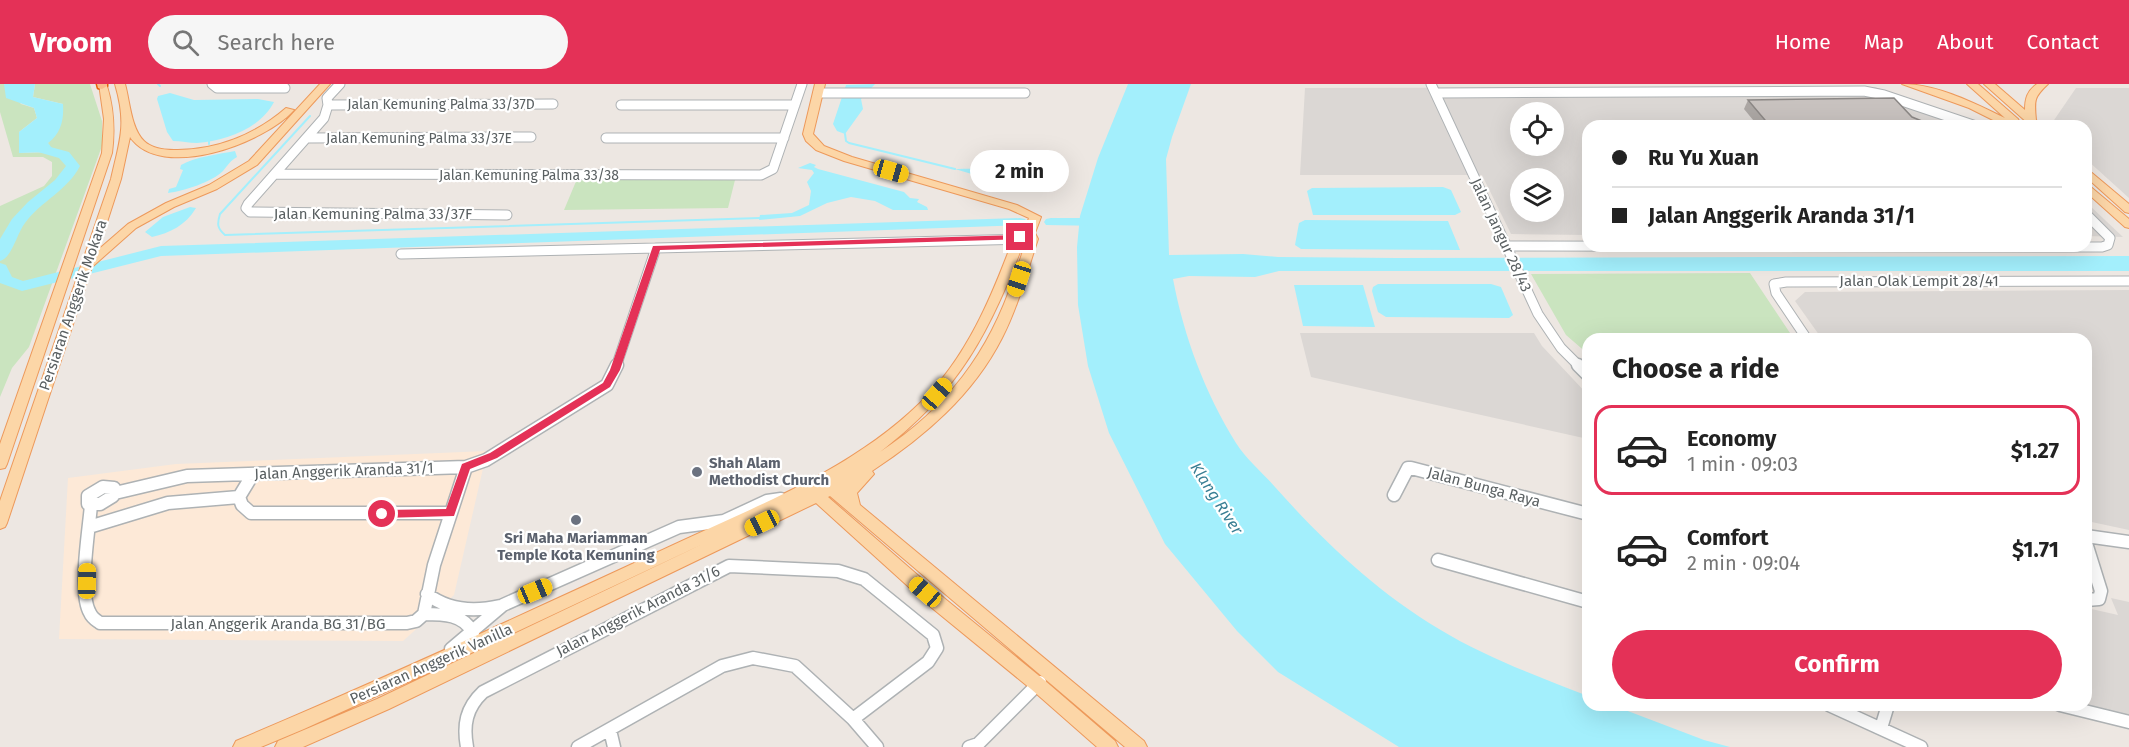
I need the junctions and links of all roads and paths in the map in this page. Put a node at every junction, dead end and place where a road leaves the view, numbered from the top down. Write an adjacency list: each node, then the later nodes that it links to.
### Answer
1 (120, 84): 30 (main road, Persiaran Anggerik Mokara)
2 (212, 84): 15 (street)
3 (313, 84): 30 (main road)
4 (325, 84): 48 (main road)
5 (340, 84): 22 (street)
6 (802, 84): 24 (street)
7 (1431, 84): 20 (street, Jalan Jangur 28/43)
8 (1678, 84): 17 (street)
9 (1696, 84): 18 (street)
10 (1907, 84): 26 (main road)
11 (1972, 84): 27 (main road)
12 (1989, 84): 28 (main road)
13 (2043, 84): 29 (main road)
14 (102, 85): 53 (main road, Persiaran Anggerik Mokara)
15 (285, 88)
16 (819, 89): 19 (street); 42 (main road, Persiaran Anggerik Vanilla)
17 (1685, 92): 18 (street); 20 (street)
18 (1703, 92): 25 (street)
19 (1025, 93)
20 (1436, 93): 45 (street, Jalan Jangur 28/43)
21 (553, 104): 22 (street, Jalan Kemuning Palma 33/37D)
22 (328, 105): 32 (street)
23 (621, 105): 24 (street)
24 (795, 105): 34 (street)
25 (1958, 120)
26 (2000, 120)
27 (2013, 120)
28 (2031, 120)
29 (2033, 120)
30 (128, 125): 48 (main road, Persiaran Anggerik Mokara)
31 (531, 137): 32 (street, Jalan Kemuning Palma 33/37E)
32 (308, 138): 35 (street)
33 (606, 138): 34 (street)
34 (784, 138): 35 (street, Jalan Kemuning Palma 33/38)
35 (276, 174): 39 (street, Jalan Kemuning Palma 33/37F)
36 (2092, 176): 38 (main road)
37 (2092, 191): 41 (main road)
38 (2129, 210)
39 (507, 214)
40 (2092, 219): 44 (street)
41 (2129, 225)
42 (1027, 236): 43 (street); 52 (main road, Persiaran Anggerik Vanilla); 56 (main road, Persiaran Anggerik Vanilla)
43 (656, 248): 47 (street); 54 (street, Jalan Anggerik Aranda 31/1)
44 (2092, 248)
45 (1507, 249): 46 (street); 51 (street, Jalan Jangur 28/43)
46 (1582, 249)
47 (401, 254)
48 (85, 271): 64 (main road, Persiaran Anggerik Mokara)
49 (2129, 281): 50 (street, Jalan Olak Lempit 28/41)
50 (1803, 333)
51 (1582, 369)
52 (885, 455): 56 (main road, Persiaran Anggerik Vanilla); 63 (main road)
53 (0, 464)
54 (466, 466): 55 (street, Jalan Anggerik Aranda 31/1); 62 (street)
55 (253, 474): 58 (street); 59 (street, Jalan Anggerik Aranda 31/1)
56 (820, 489): 60 (main road, Persiaran Anggerik Vanilla); 63 (main road)
57 (1394, 495): 61 (street, Jalan Bunga Raya)
58 (239, 497): 62 (street); 65 (street)
59 (91, 505): 65 (street, Jalan Anggerik Aranda BG 31/BG)
60 (784, 506): 63 (main road); 73 (street); 76 (main road, Persiaran Anggerik Vanilla); 87 (main road, Persiaran Anggerik Vanilla)
61 (1582, 512)
62 (450, 513): 70 (street)
63 (847, 513): 77 (main road)
64 (0, 523)
65 (89, 527): 74 (street, Jalan Anggerik Aranda BG 31/BG)
66 (2092, 537): 67 (street)
67 (2129, 542)
68 (1438, 560): 71 (street)
69 (2092, 562): 72 (street)
70 (427, 594): 73 (street); 74 (street)
71 (1582, 600)
72 (2092, 600)
73 (503, 605): 75 (street)
74 (424, 614): 75 (street)
75 (473, 633): 76 (street)
76 (410, 673): 86 (main road, Persiaran Anggerik Vanilla)
77 (1044, 679): 85 (street); 92 (main road); 93 (main road)
78 (1843, 711): 83 (street)
79 (1886, 711): 83 (street)
80 (2084, 711): 82 (street)
81 (853, 720): 84 (street); 88 (street, Jalan Anggerik Aranda 31/6); 91 (street)
82 (2129, 722)
83 (1881, 728): 94 (street)
84 (610, 730): 89 (street); 90 (street)
85 (975, 746)
86 (242, 747)
87 (284, 747)
88 (467, 747)
89 (578, 747)
90 (614, 747)
91 (877, 747)
92 (1109, 747)
93 (1138, 747)
94 (1921, 747)

